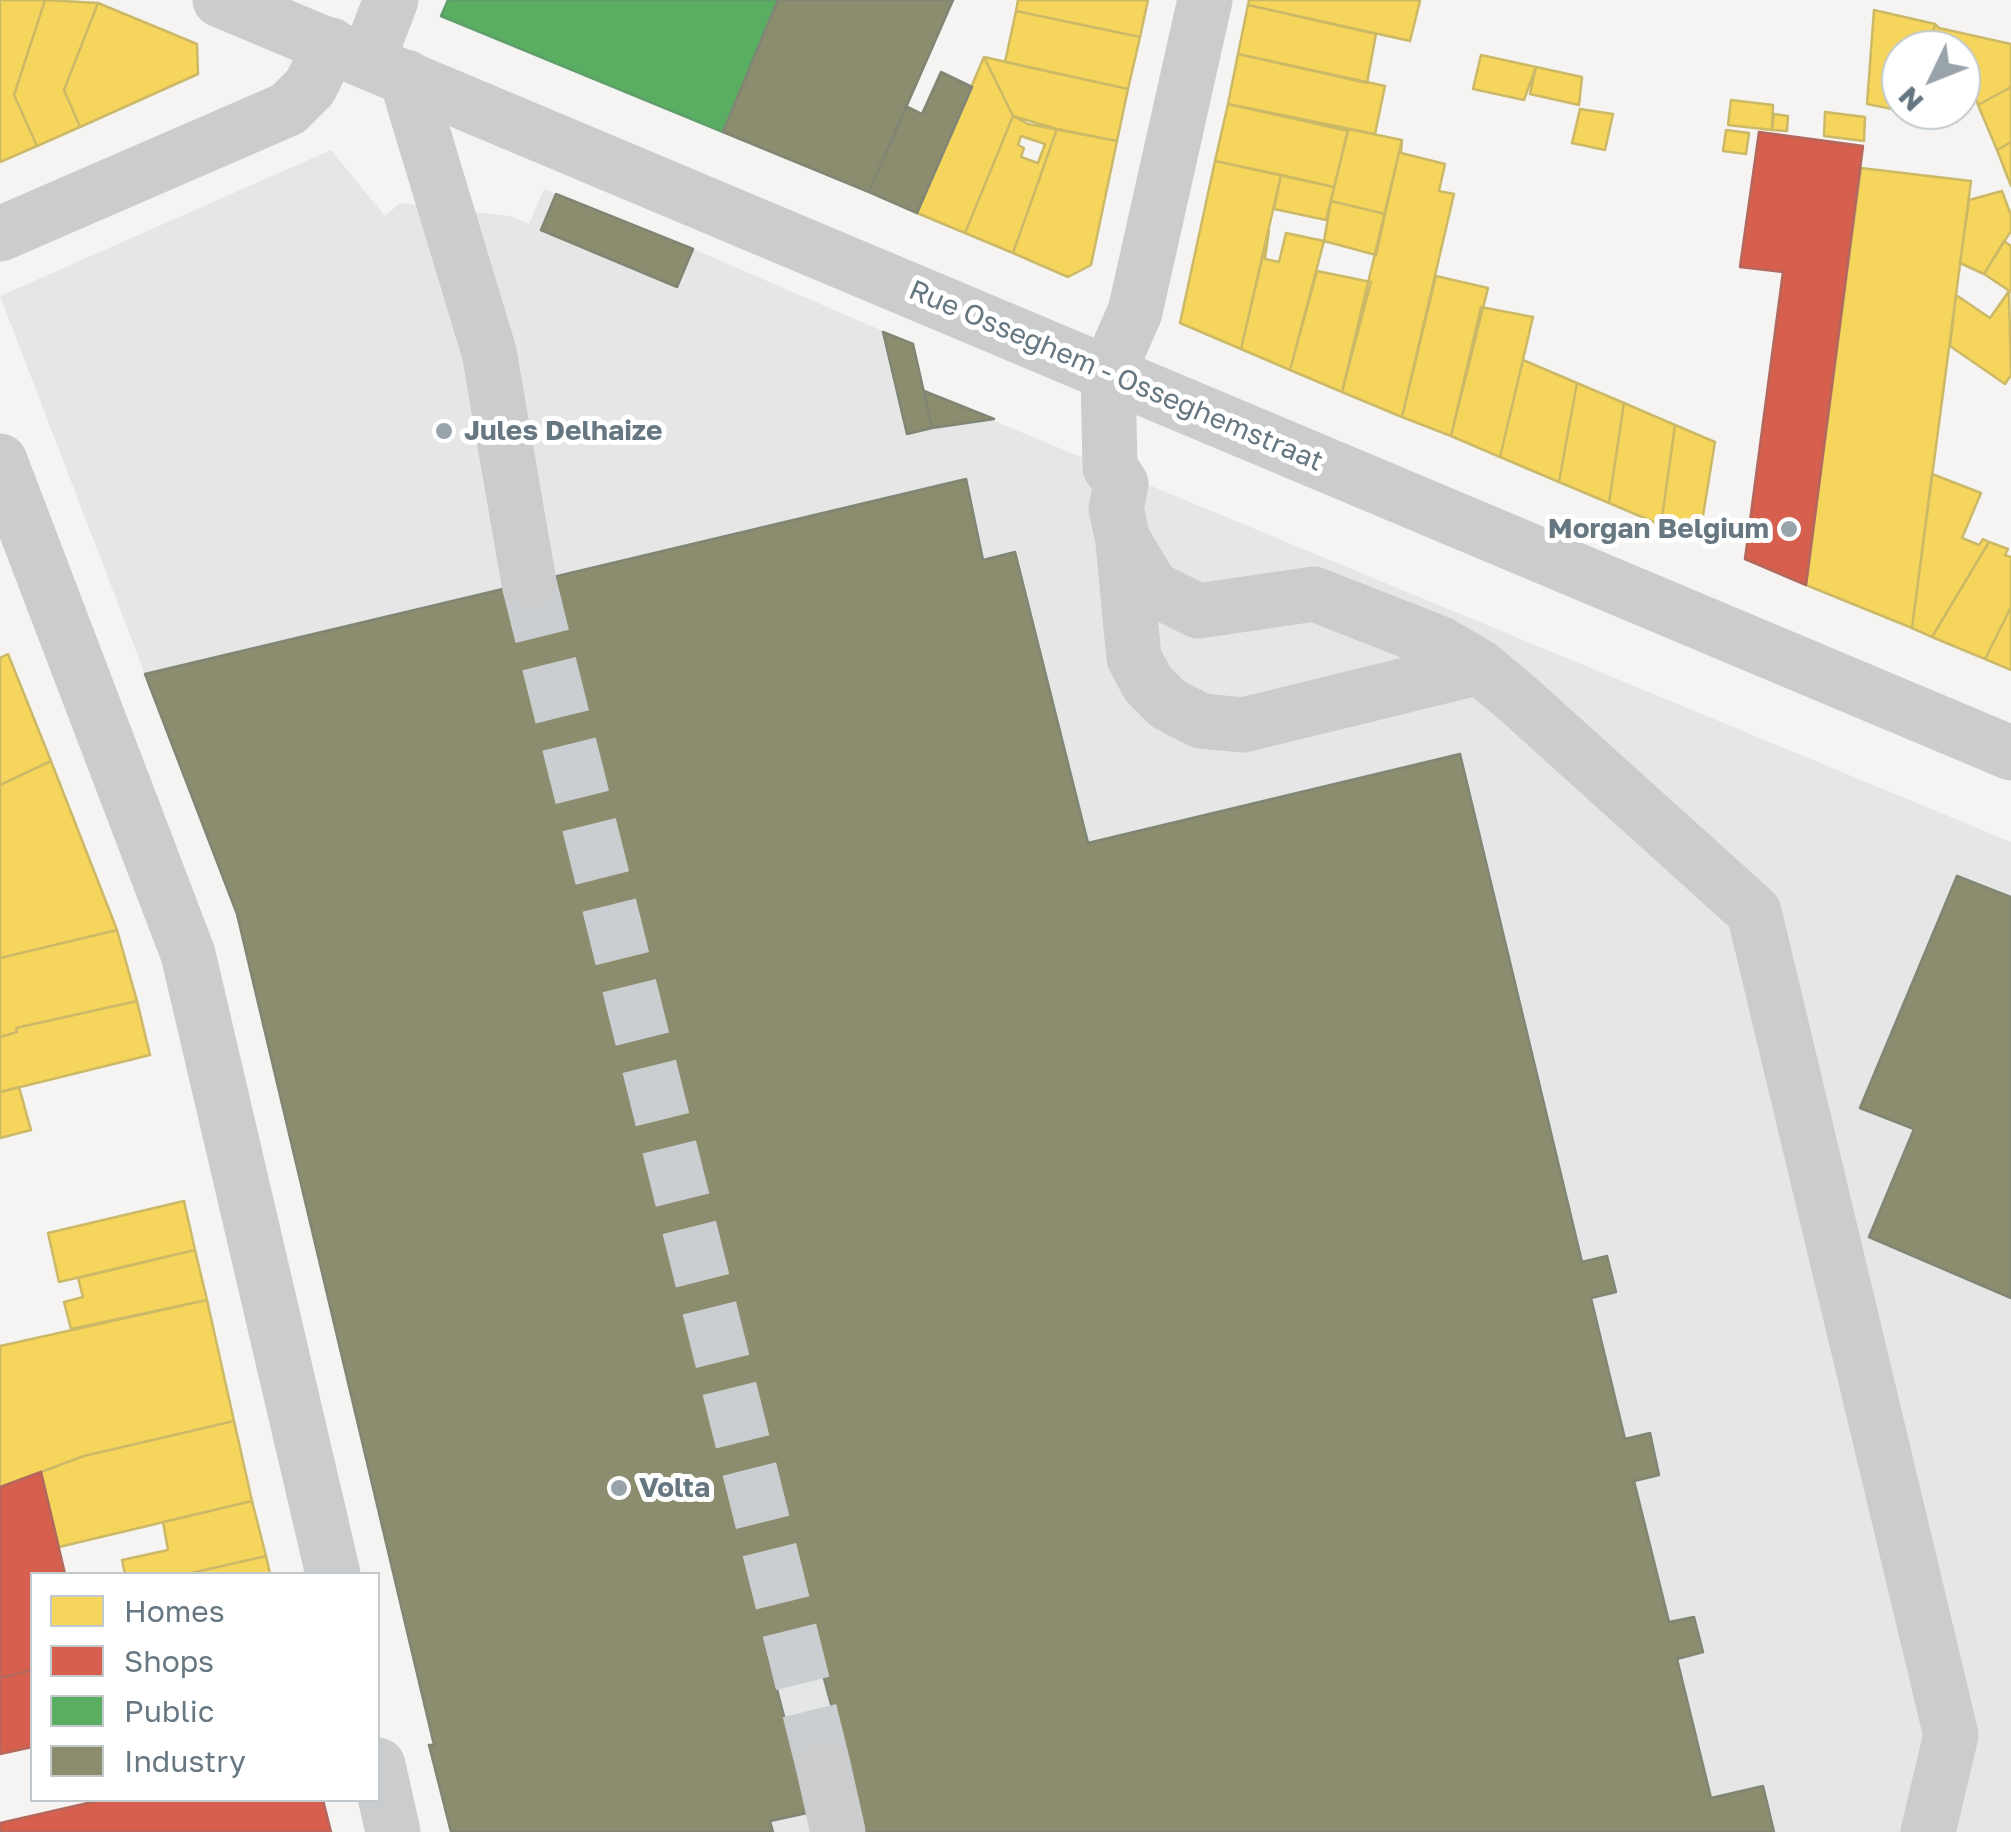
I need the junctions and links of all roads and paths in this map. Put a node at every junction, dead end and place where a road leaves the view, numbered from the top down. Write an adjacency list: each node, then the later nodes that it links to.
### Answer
1 (220, 0): 4 (street, Rue Osseghem - Osseghemstraat)
2 (392, 0): 4 (street)
3 (1205, 0): 6 (street)
4 (368, 61): 5 (street); 6 (street, Rue Osseghem - Osseghemstraat); 9 (street)
5 (0, 234)
6 (1108, 372): 8 (street); 12 (street, Rue Osseghem - Osseghemstraat)
7 (0, 462): 13 (street)
8 (1123, 540): 10 (street); 11 (street)
9 (529, 583)
10 (1152, 588): 11 (street); 11 (street)
11 (1460, 655): 18 (street)
12 (2011, 753)
13 (333, 1572)
14 (822, 1766): 17 (street)
15 (380, 1774): 16 (street)
16 (393, 1832)
17 (838, 1832)
18 (1928, 1832)

